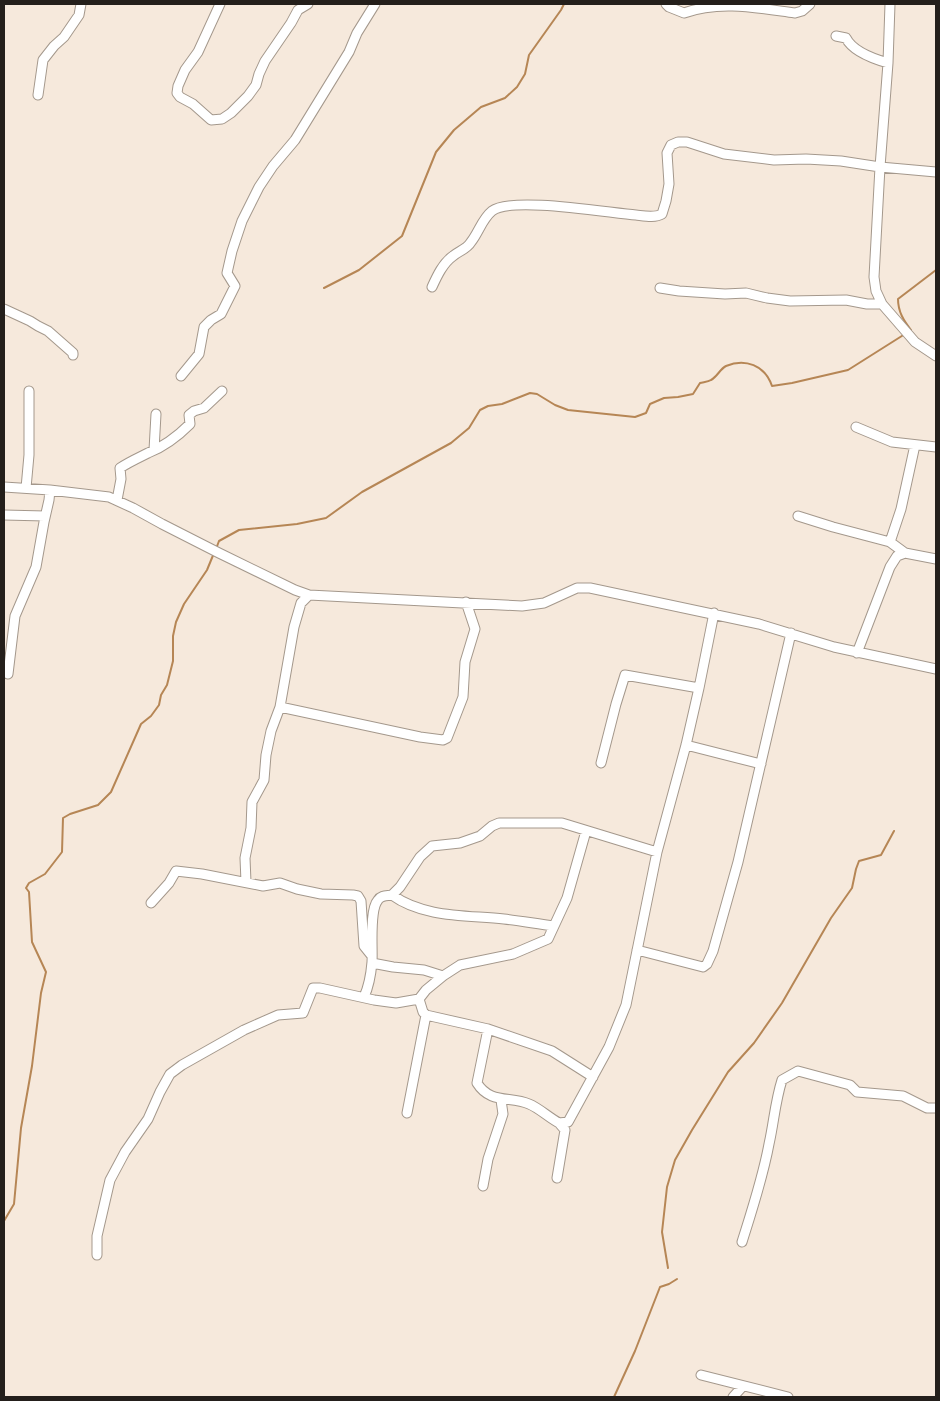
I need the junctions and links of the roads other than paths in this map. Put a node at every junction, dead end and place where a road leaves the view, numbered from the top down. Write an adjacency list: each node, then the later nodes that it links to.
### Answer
1 (82, 4): 10 (street)
2 (220, 4): 3 (street)
3 (308, 4)
4 (375, 4): 19 (street)
5 (666, 4): 6 (street)
6 (810, 4)
7 (890, 4): 9 (street)
8 (836, 36): 9 (street)
9 (888, 63): 11 (street)
10 (38, 95)
11 (880, 167): 12 (street); 13 (street); 15 (street)
12 (936, 172)
13 (432, 287)
14 (660, 288): 15 (street)
15 (882, 304): 18 (street)
16 (4, 308): 17 (street)
17 (73, 356)
18 (936, 356)
19 (181, 376)
20 (29, 391): 28 (street)
21 (222, 391): 26 (street)
22 (156, 414): 26 (street)
23 (856, 427): 24 (street)
24 (915, 445): 25 (street); 34 (street)
25 (936, 447)
26 (154, 450): 30 (street)
27 (4, 487): 28 (street)
28 (26, 488): 29 (street)
29 (50, 490): 30 (street); 32 (street)
30 (117, 500): 37 (street)
31 (4, 515): 32 (street)
32 (45, 516): 43 (street)
33 (798, 516): 34 (street)
34 (890, 542): 35 (street)
35 (905, 553): 36 (street); 41 (street)
36 (936, 560)
37 (309, 595): 38 (street); 45 (street)
38 (466, 602): 39 (street); 45 (street)
39 (714, 613): 40 (street); 44 (street)
40 (791, 633): 41 (street); 48 (street)
41 (857, 653): 42 (street)
42 (936, 670)
43 (8, 674)
44 (699, 688): 46 (street); 47 (street)
45 (280, 708): 51 (street)
46 (686, 745): 48 (street); 50 (street)
47 (601, 763)
48 (761, 764): 55 (street)
49 (586, 831): 50 (street); 52 (street); 54 (street)
50 (657, 852): 55 (street)
51 (246, 882): 53 (street); 56 (street)
52 (392, 895): 54 (street); 56 (street)
53 (151, 903)
54 (554, 926): 57 (street)
55 (637, 950): 62 (street)
56 (372, 959): 57 (street); 58 (street)
57 (443, 976): 59 (street)
58 (364, 997): 59 (street); 70 (street)
59 (419, 1000): 60 (street)
60 (426, 1015): 61 (street); 65 (street)
61 (488, 1029): 62 (street); 63 (street)
62 (593, 1077): 66 (street)
63 (501, 1100): 66 (street); 68 (street)
64 (936, 1108): 69 (street)
65 (407, 1112)
66 (564, 1125): 67 (street)
67 (557, 1178)
68 (482, 1186)
69 (742, 1242)
70 (97, 1255)
71 (701, 1375): 72 (street)
72 (743, 1386): 73 (street); 74 (street)
73 (733, 1397)
74 (788, 1397)

